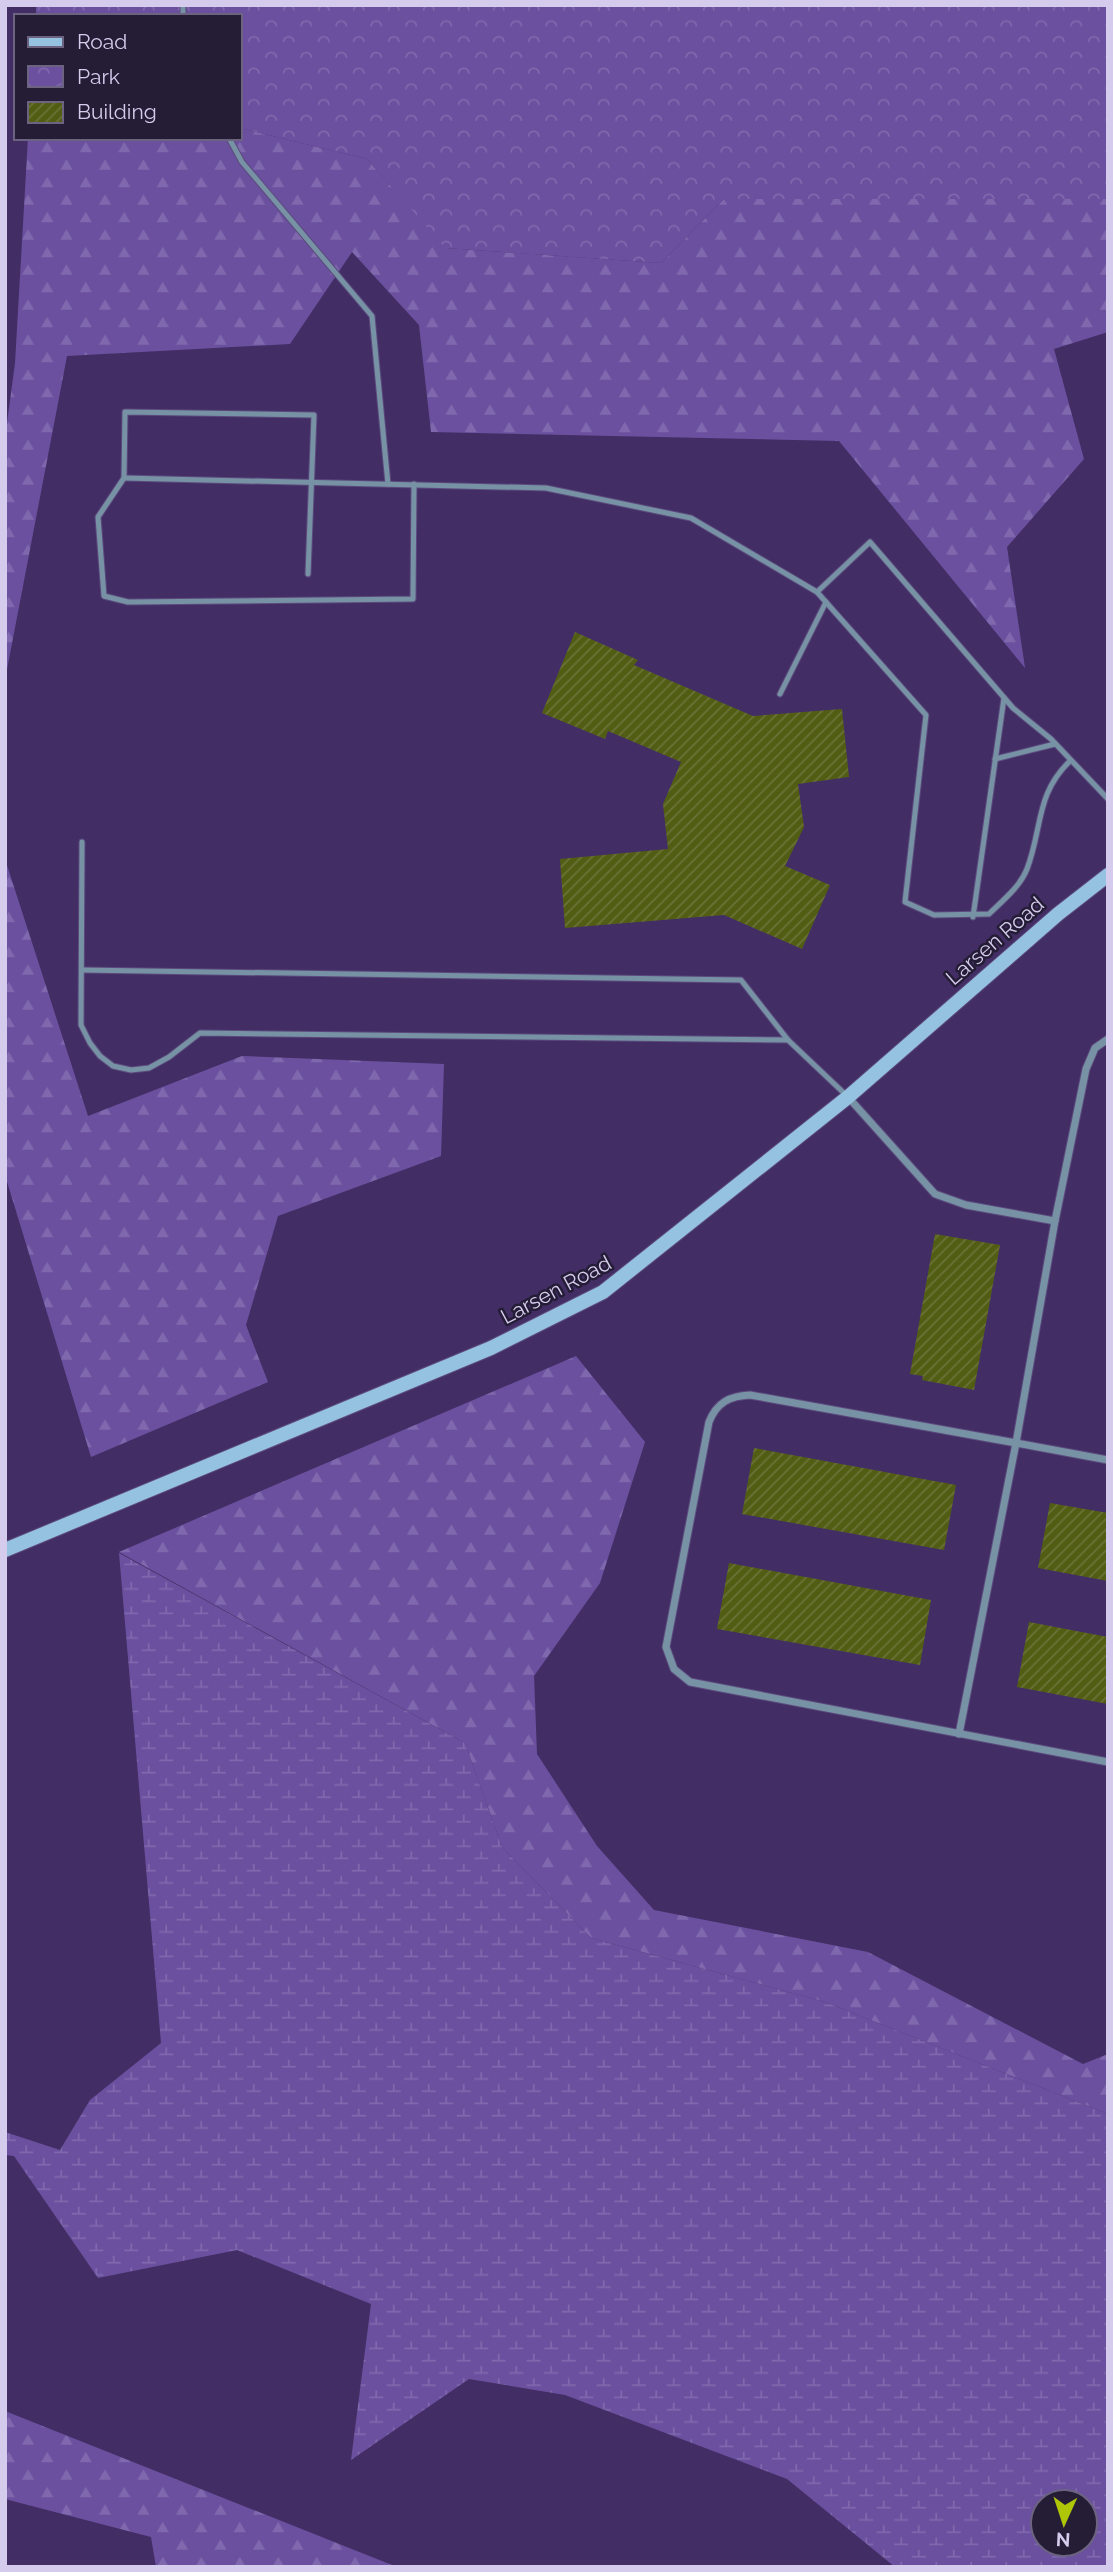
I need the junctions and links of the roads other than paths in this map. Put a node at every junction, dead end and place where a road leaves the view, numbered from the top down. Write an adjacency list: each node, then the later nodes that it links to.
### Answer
1 (230, 140): 4 (lane)
2 (124, 478): 3 (lane); 3 (lane); 5 (lane)
3 (311, 482): 4 (lane); 6 (lane)
4 (388, 484): 5 (lane)
5 (414, 484): 7 (lane)
6 (308, 574)
7 (817, 592): 8 (lane); 10 (lane)
8 (826, 602): 9 (lane); 17 (lane)
9 (779, 694)
10 (1004, 697): 11 (lane); 12 (lane)
11 (1055, 744): 12 (lane); 13 (lane)
12 (995, 759): 17 (lane)
13 (1071, 760): 14 (lane); 17 (lane)
14 (1108, 799)
15 (82, 842): 18 (lane)
16 (1108, 875): 21 (street, Larsen Road)
17 (973, 917)
18 (82, 970): 20 (lane); 20 (lane)
19 (1108, 1039): 22 (street)
20 (788, 1040): 21 (lane)
21 (848, 1097): 22 (street); 25 (street, Larsen Road)
22 (1055, 1222): 23 (street)
23 (1016, 1443): 24 (street); 26 (street); 26 (street)
24 (1108, 1460)
25 (5, 1550)
26 (959, 1734): 27 (street)
27 (1108, 1762)

